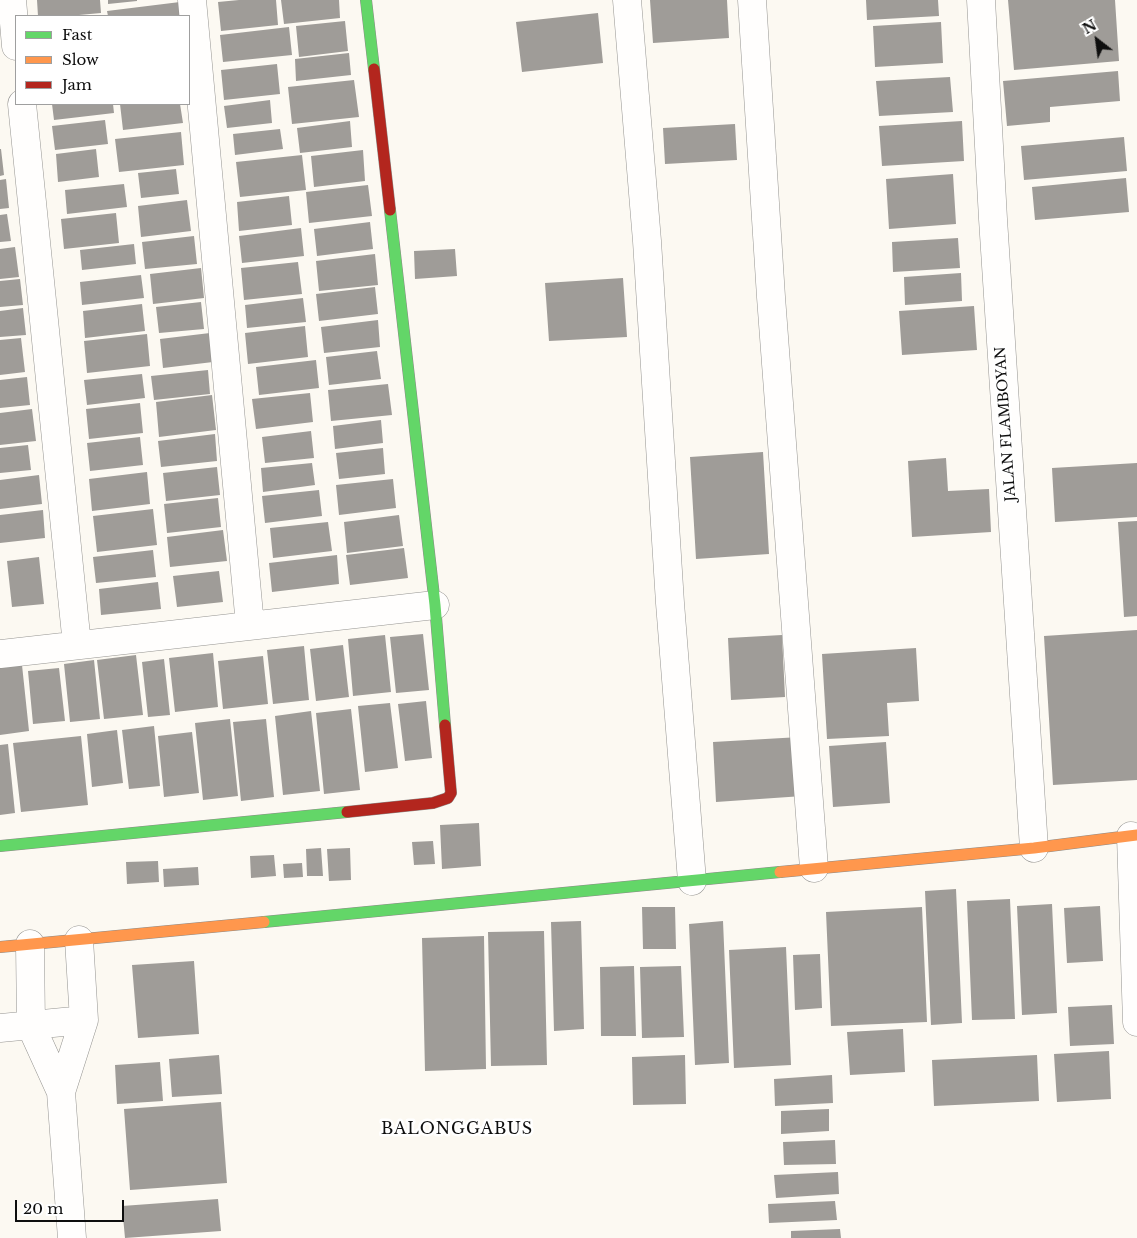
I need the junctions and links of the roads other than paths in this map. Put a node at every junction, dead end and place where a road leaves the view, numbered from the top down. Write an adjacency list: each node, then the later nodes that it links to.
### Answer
1 (12, 0): 7 (street)
2 (192, 0): 10 (street)
3 (366, 0): 9 (street)
4 (627, 0): 17 (street)
5 (752, 0): 16 (street)
6 (981, 0): 15 (street, JALAN FLAMBOYAN)
7 (15, 34)
8 (22, 105): 11 (street)
9 (435, 604): 10 (street); 14 (street)
10 (250, 625): 11 (street)
11 (76, 645): 12 (street)
12 (0, 654)
13 (1134, 835): 15 (street); 22 (street)
14 (0, 846)
15 (1034, 848): 16 (street)
16 (814, 868): 17 (street)
17 (692, 881): 18 (street)
18 (79, 940): 19 (street); 21 (street)
19 (30, 944): 20 (street); 23 (street)
20 (0, 947)
21 (84, 1020): 23 (street); 25 (street)
22 (1137, 1022)
23 (31, 1026): 24 (street); 25 (street)
24 (0, 1028)
25 (61, 1092): 26 (street)
26 (72, 1238)

